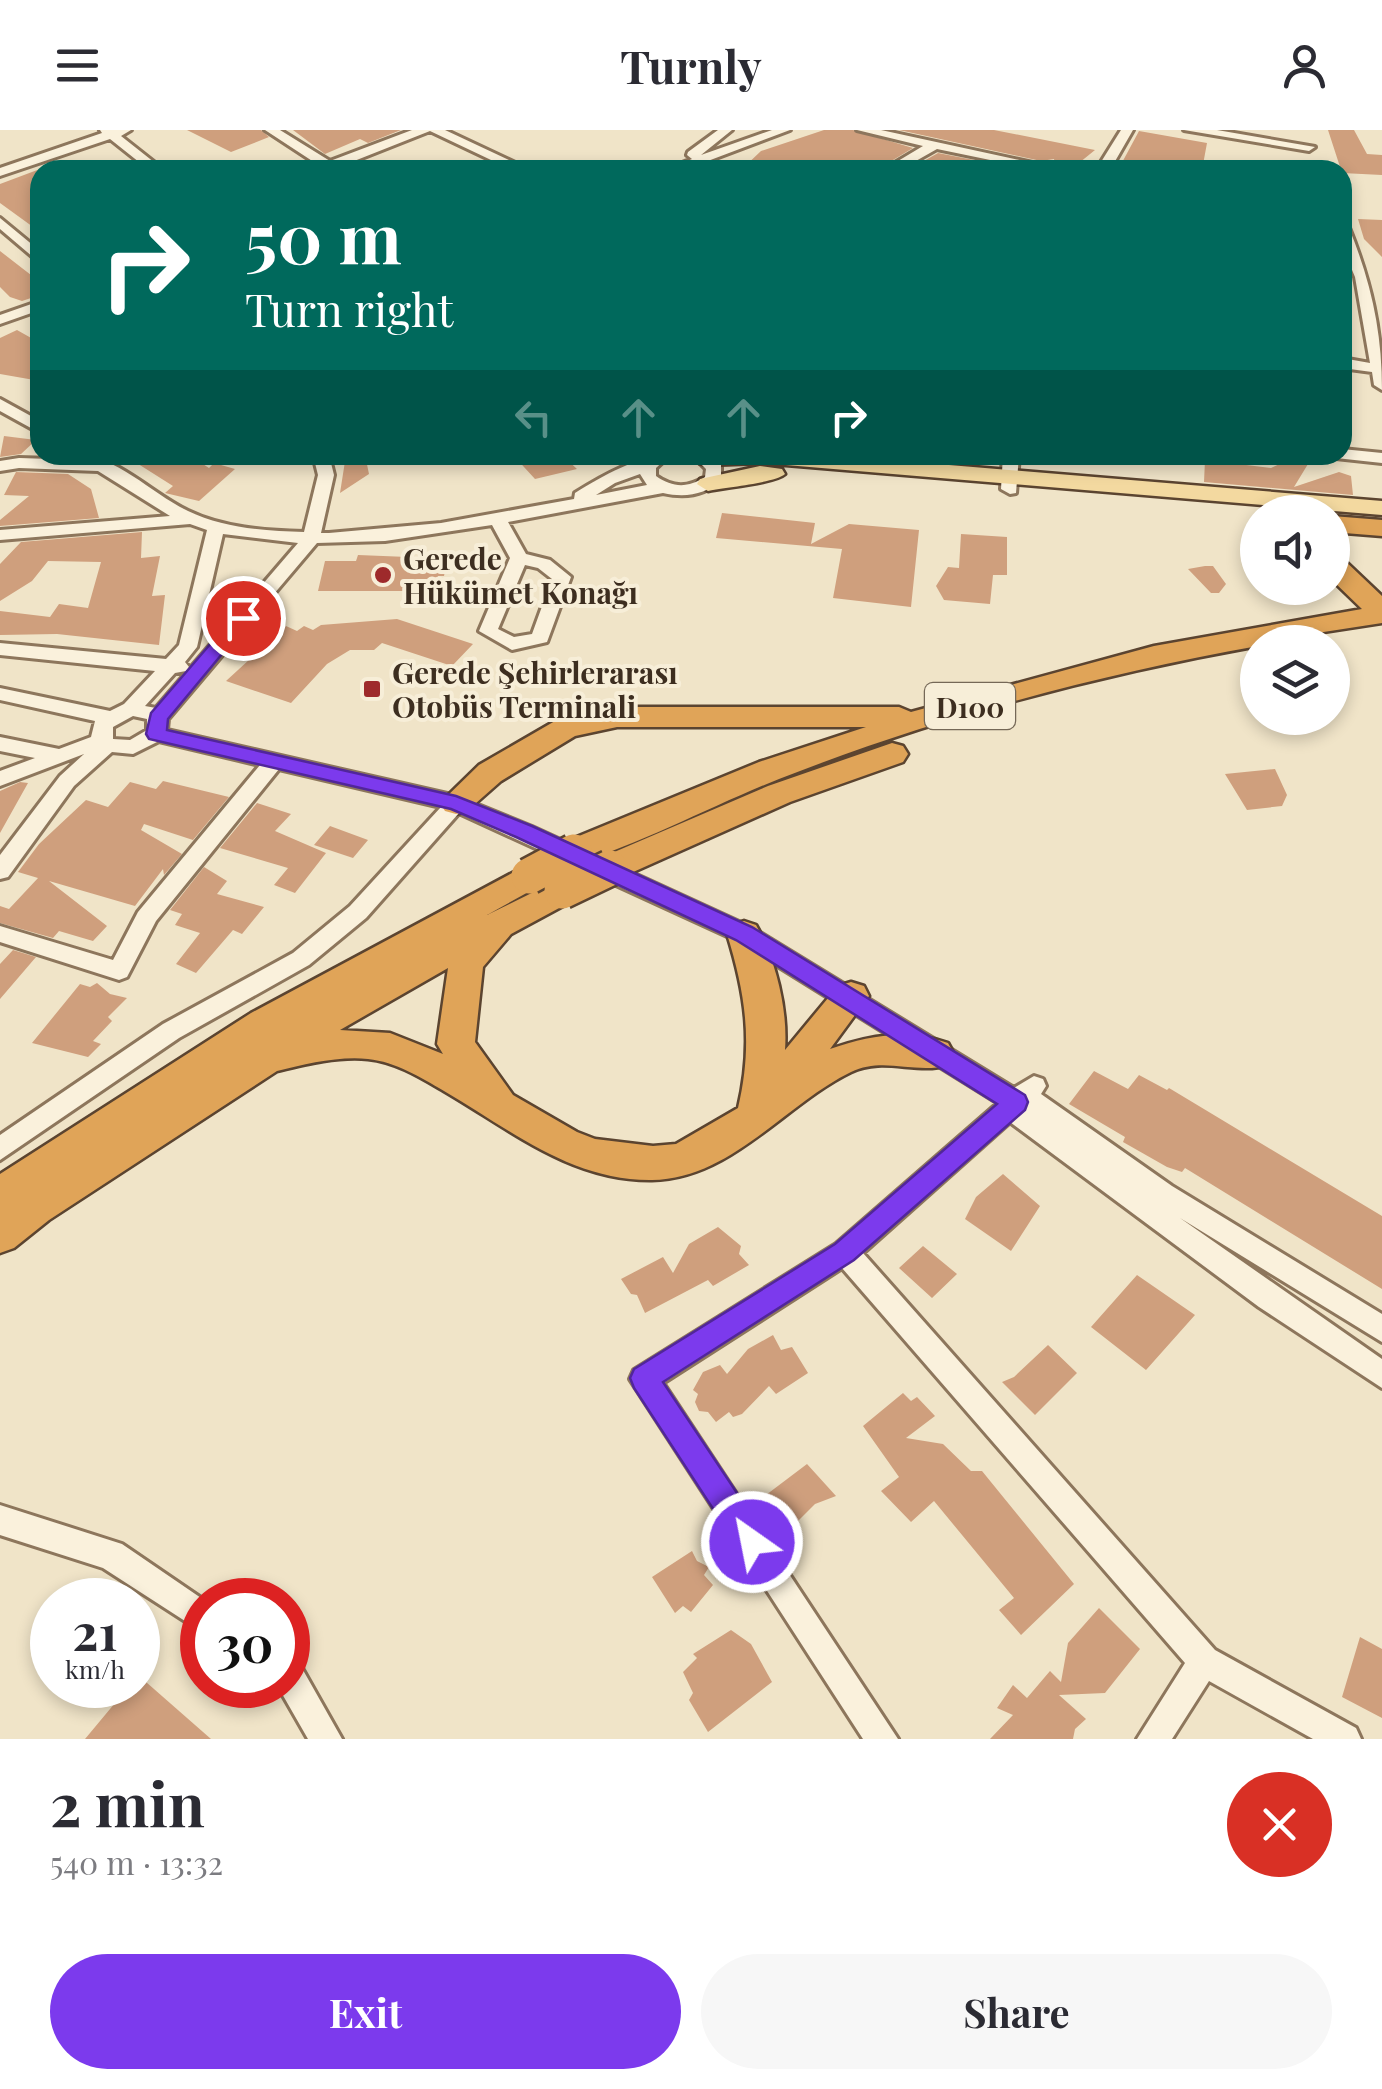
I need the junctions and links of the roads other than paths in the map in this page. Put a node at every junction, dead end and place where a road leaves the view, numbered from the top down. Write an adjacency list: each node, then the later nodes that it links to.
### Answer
1 (86, 130): 11 (street)
2 (271, 130): 16 (street)
3 (424, 130): 17 (street)
4 (436, 130): 18 (street)
5 (726, 130): 19 (street)
6 (784, 130): 20 (street)
7 (863, 130): 12 (street)
8 (1126, 130): 23 (street)
9 (1190, 130): 10 (street)
10 (1303, 130)
11 (112, 133): 13 (street); 14 (street); 15 (street)
12 (935, 145): 21 (street); 22 (street)
13 (34, 160)
14 (130, 160)
15 (145, 160)
16 (319, 160)
17 (351, 160)
18 (502, 160)
19 (685, 160)
20 (699, 160)
21 (908, 160)
22 (1009, 160)
23 (1109, 160)
24 (30, 162): 25 (street)
25 (0, 172)
26 (0, 222): 27 (street)
27 (21, 240): 28 (street); 29 (street)
28 (0, 246)
29 (30, 249)
30 (1352, 252): 32 (street)
31 (1352, 276): 32 (street)
32 (1362, 277): 33 (street); 37 (street)
33 (1382, 278)
34 (30, 309): 35 (street)
35 (0, 320)
36 (1352, 365): 37 (street)
37 (1381, 369): 38 (street)
38 (1382, 385)
39 (0, 404): 40 (street)
40 (30, 422)
41 (1352, 455): 42 (street)
42 (1382, 458)
43 (30, 463): 50 (street)
44 (74, 465): 51 (street)
45 (323, 465): 64 (street)
46 (639, 465): 55 (street)
47 (649, 465): 54 (street)
48 (713, 465): 53 (street)
49 (893, 465): 52 (main road)
50 (0, 466)
51 (102, 466): 59 (street)
52 (1010, 473): 53 (main road); 56 (main road); 57 (main road)
53 (708, 484): 54 (street)
54 (662, 488): 55 (street)
55 (574, 502): 58 (street)
56 (1382, 508)
57 (1240, 515)
58 (496, 517): 64 (street); 65 (street)
59 (195, 519): 61 (street); 63 (street)
60 (1350, 525): 62 (highway)
61 (216, 528): 64 (street); 72 (street)
62 (1382, 528)
63 (0, 535)
64 (312, 540): 73 (street)
65 (519, 558): 65 (street)
66 (1350, 581): 67 (highway)
67 (1377, 607): 76 (highway, D100)
68 (1382, 635): 69 (highway)
69 (1350, 641)
70 (0, 649): 72 (street)
71 (1240, 661): 86 (highway, D100, bridge)
72 (168, 665): 73 (street); 75 (street)
73 (197, 670): 78 (street)
74 (0, 694): 77 (street)
75 (132, 709): 77 (street); 78 (street)
76 (930, 717): 84 (highway); 86 (highway, D100, bridge)
77 (110, 718): 79 (street)
78 (157, 726): 79 (street); 82 (street)
79 (104, 742): 81 (street); 85 (street)
80 (0, 744): 81 (street)
81 (66, 757): 83 (street)
82 (275, 762): 84 (street); 88 (street)
83 (0, 779)
84 (456, 803): 89 (street); 96 (street)
85 (0, 871)
86 (545, 884): 87 (highway, D100); 97 (highway, D100)
87 (506, 918): 92 (highway, D100); 95 (highway)
88 (0, 934)
89 (744, 934): 90 (street); 94 (highway)
90 (850, 996): 91 (street); 94 (highway)
91 (935, 1054): 93 (street); 94 (highway)
92 (261, 1060): 95 (highway); 98 (highway, D100)
93 (1021, 1098): 99 (street); 100 (street); 101 (street)
94 (756, 1113): 95 (highway)
95 (522, 1117)
96 (0, 1149)
97 (0, 1195)
98 (0, 1235)
99 (845, 1252): 104 (street); 107 (street)
100 (1382, 1329)
101 (1382, 1375)
102 (0, 1520): 103 (street)
103 (180, 1602)
104 (1204, 1661): 108 (street); 109 (street)
105 (308, 1708): 106 (street)
106 (326, 1739)
107 (882, 1739)
108 (1154, 1739)
109 (1345, 1739)

